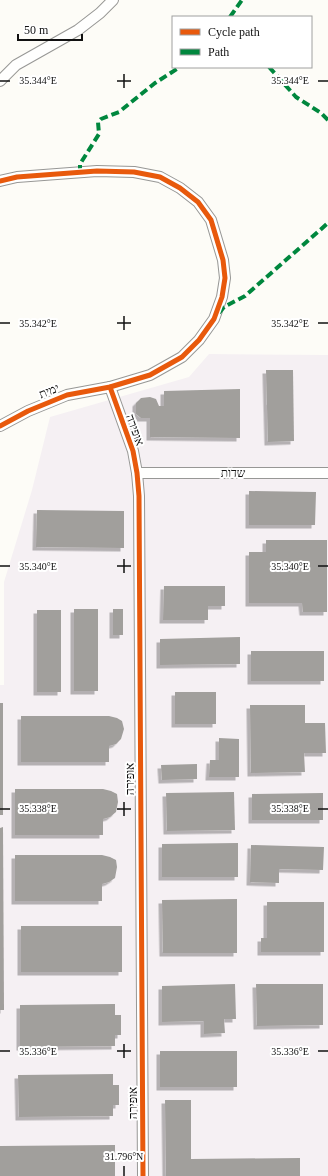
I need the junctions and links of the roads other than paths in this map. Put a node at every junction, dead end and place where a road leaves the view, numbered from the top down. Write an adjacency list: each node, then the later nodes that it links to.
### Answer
1 (113, 0): 2 (street)
2 (0, 81)
3 (0, 180): 4 (street, ימית)
4 (110, 387): 5 (street, ימית); 6 (street, אופירה)
5 (0, 426)
6 (137, 473): 7 (street, שדות); 8 (street, אופירה)
7 (328, 473)
8 (143, 1176)

